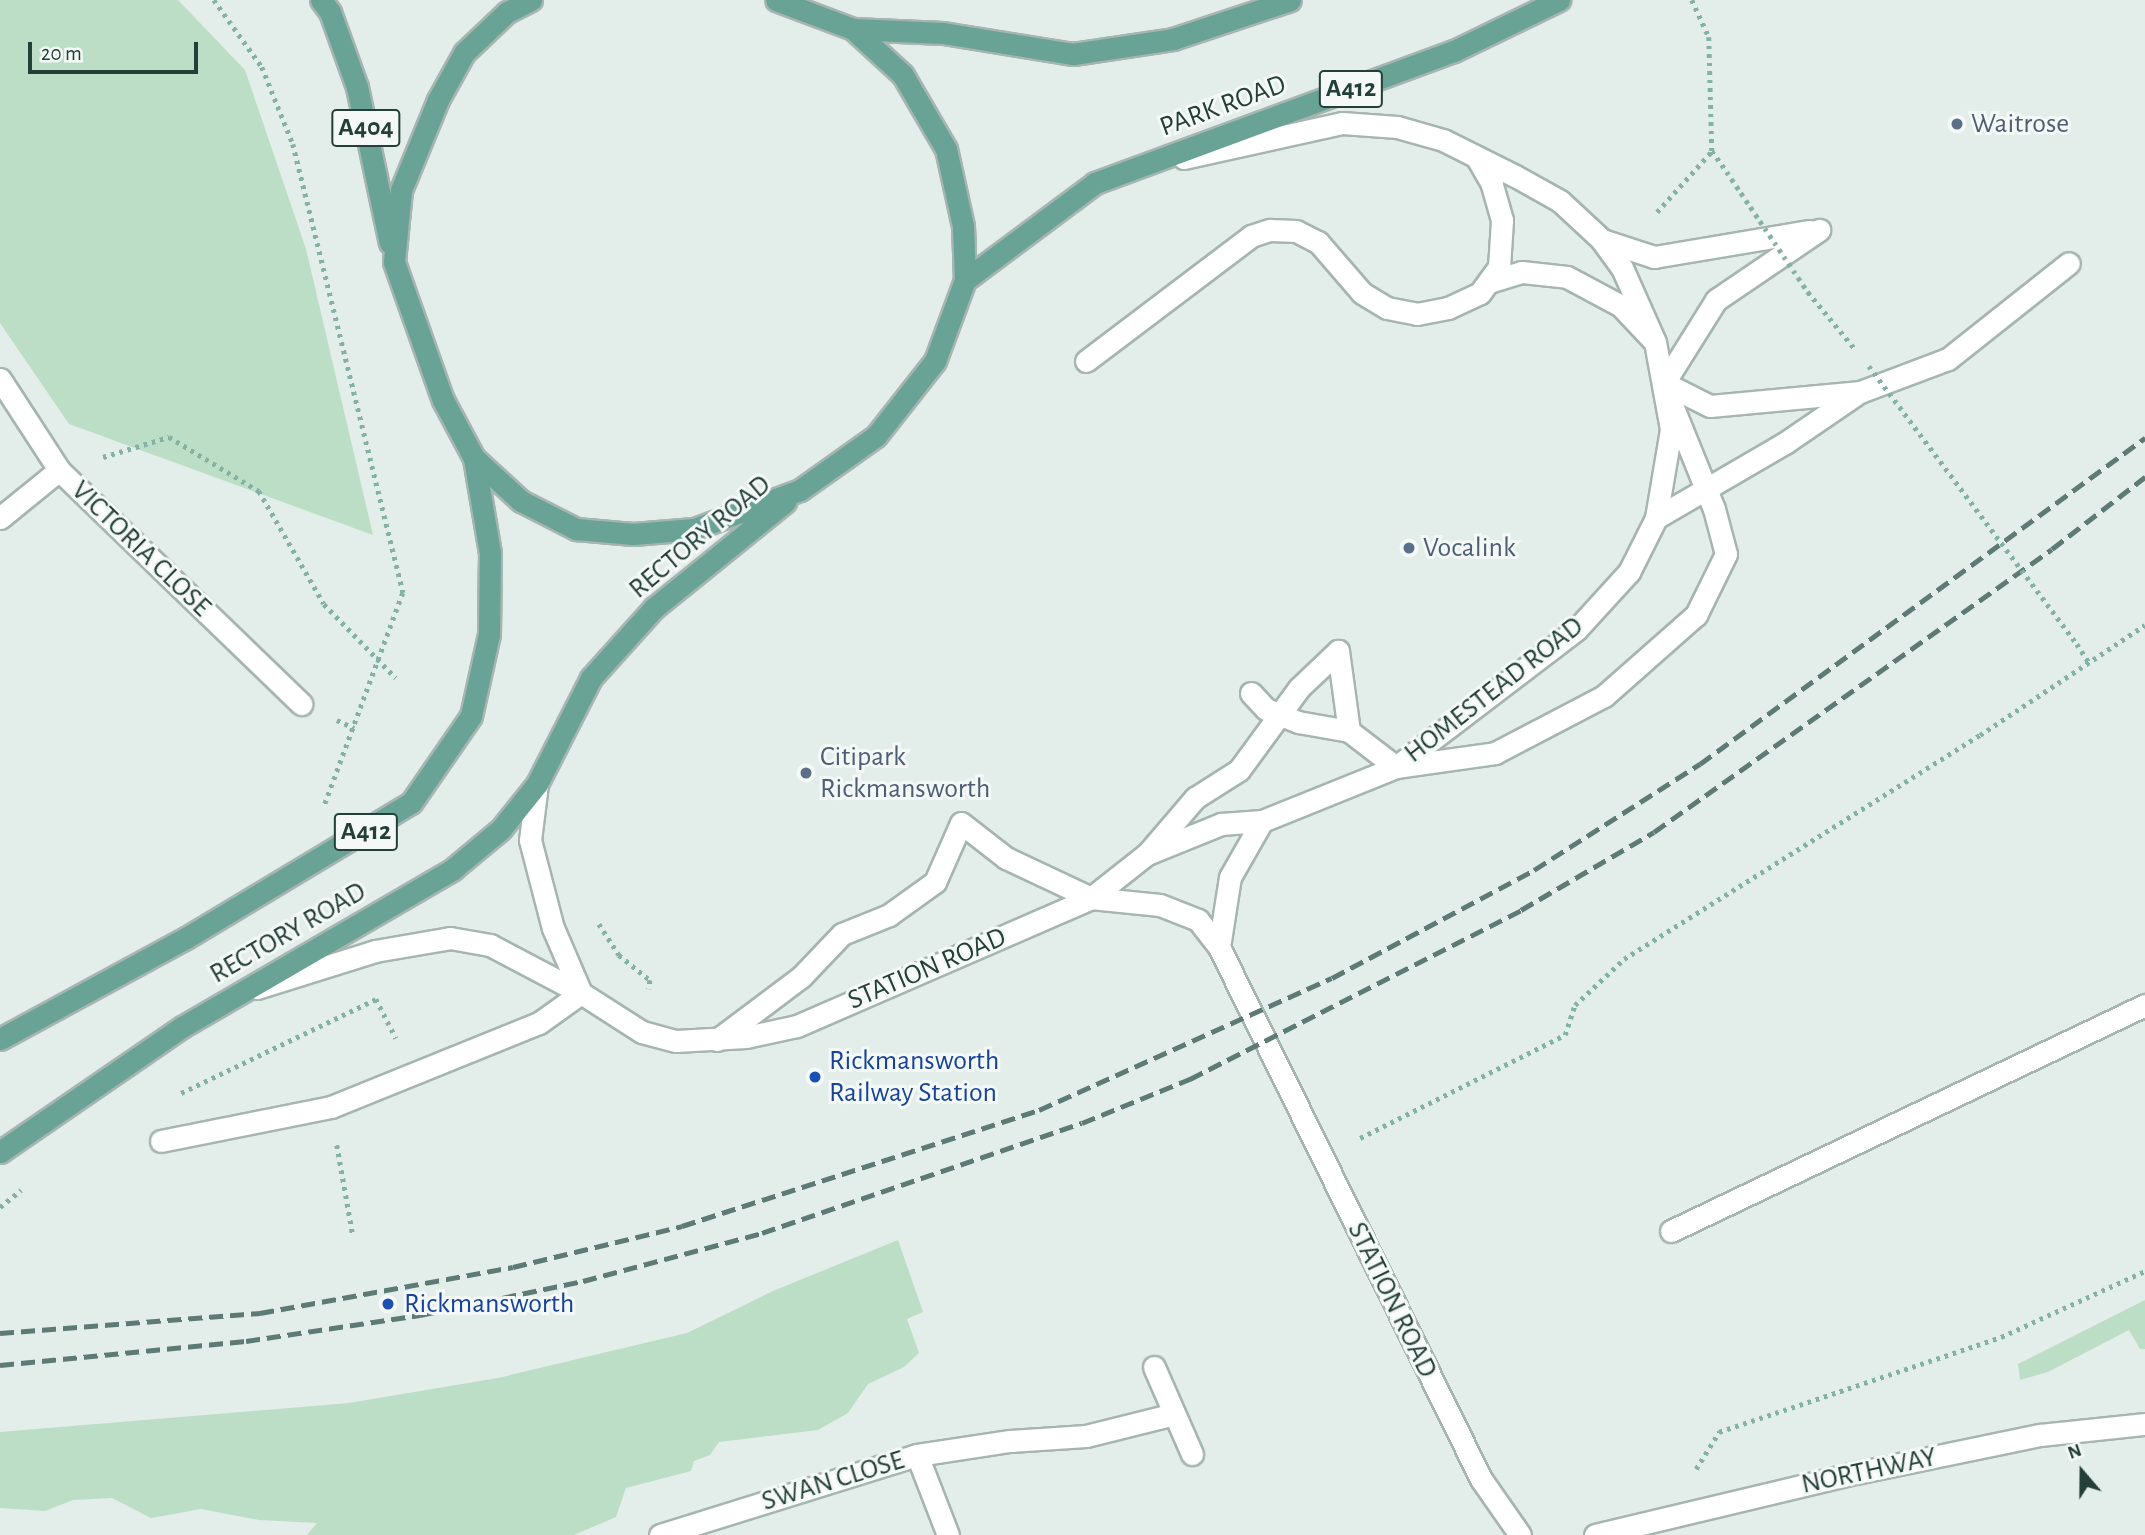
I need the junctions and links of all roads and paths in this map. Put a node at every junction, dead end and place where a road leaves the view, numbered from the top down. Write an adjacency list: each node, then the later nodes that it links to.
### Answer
1 (214, 0): 30 (path)
2 (321, 0): 14 (main road, A404)
3 (531, 0): 14 (main road)
4 (776, 0): 8 (main road)
5 (1290, 0): 8 (main road)
6 (1559, 0): 11 (main road, PARK ROAD / A412)
7 (1692, 0): 9 (path)
8 (853, 29): 16 (main road)
9 (1712, 151): 12 (path); 31 (path, bridge)
10 (1476, 156): 11 (street, HOMESTEAD ROAD); 13 (street, HOMESTEAD ROAD); 17 (street)
11 (1139, 167): 16 (main road, PARK ROAD / A412)
12 (1657, 212)
13 (1602, 240): 18 (street, HOMESTEAD ROAD); 21 (street)
14 (394, 262): 23 (main road)
15 (2069, 263): 22 (street)
16 (965, 280): 26 (main road)
17 (1489, 282): 18 (street); 19 (street)
18 (1655, 342): 21 (street, HOMESTEAD ROAD)
19 (1086, 361)
20 (0, 379): 24 (street, VICTORIA CLOSE)
21 (1664, 383): 22 (street); 25 (street, HOMESTEAD ROAD); 28 (street, HOMESTEAD ROAD)
22 (1860, 392): 25 (street)
23 (474, 458): 26 (main road); 49 (main road, RECTORY ROAD / A412)
24 (59, 470): 27 (street); 30 (path); 34 (street, VICTORIA CLOSE)
25 (1705, 486): 28 (street); 37 (street, HOMESTEAD ROAD)
26 (800, 490): 38 (main road, RECTORY ROAD / A412)
27 (0, 518)
28 (1656, 518): 37 (street, HOMESTEAD ROAD)
29 (2145, 625): 31 (path)
30 (379, 661): 32 (path); 39 (path)
31 (2090, 664): 51 (path)
32 (396, 678)
33 (1251, 693): 35 (street)
34 (301, 704)
35 (1280, 715): 36 (street); 36 (street); 41 (street)
36 (1349, 731): 37 (street)
37 (1396, 767): 40 (street, HOMESTEAD ROAD)
38 (537, 784): 46 (street); 47 (main road, RECTORY ROAD / A412)
39 (312, 815)
40 (1262, 821): 41 (street, STATION ROAD); 44 (street)
41 (1147, 854): 42 (street, STATION ROAD)
42 (1091, 898): 44 (street, STATION ROAD); 50 (street, STATION ROAD); 50 (street)
43 (593, 916): 45 (path)
44 (1219, 947): 66 (street, STATION ROAD)
45 (650, 980)
46 (581, 993): 47 (street, STATION ROAD); 50 (street, STATION ROAD); 52 (street)
47 (239, 994): 53 (main road, RECTORY ROAD / A412)
48 (2145, 1005): 55 (street)
49 (0, 1040)
50 (717, 1040)
51 (1367, 1135)
52 (160, 1141)
53 (0, 1152)
54 (342, 1177): 56 (path)
55 (1671, 1231)
56 (353, 1236)
57 (2145, 1271): 63 (path)
58 (1154, 1367): 59 (street)
59 (1174, 1414): 61 (street); 62 (street, SWAN CLOSE)
60 (2145, 1424): 67 (street, NORTHWAY)
61 (1192, 1454)
62 (916, 1455): 64 (street, SWAN CLOSE); 65 (street)
63 (1690, 1478)
64 (660, 1535)
65 (948, 1535)
66 (1520, 1535)
67 (1595, 1535)

